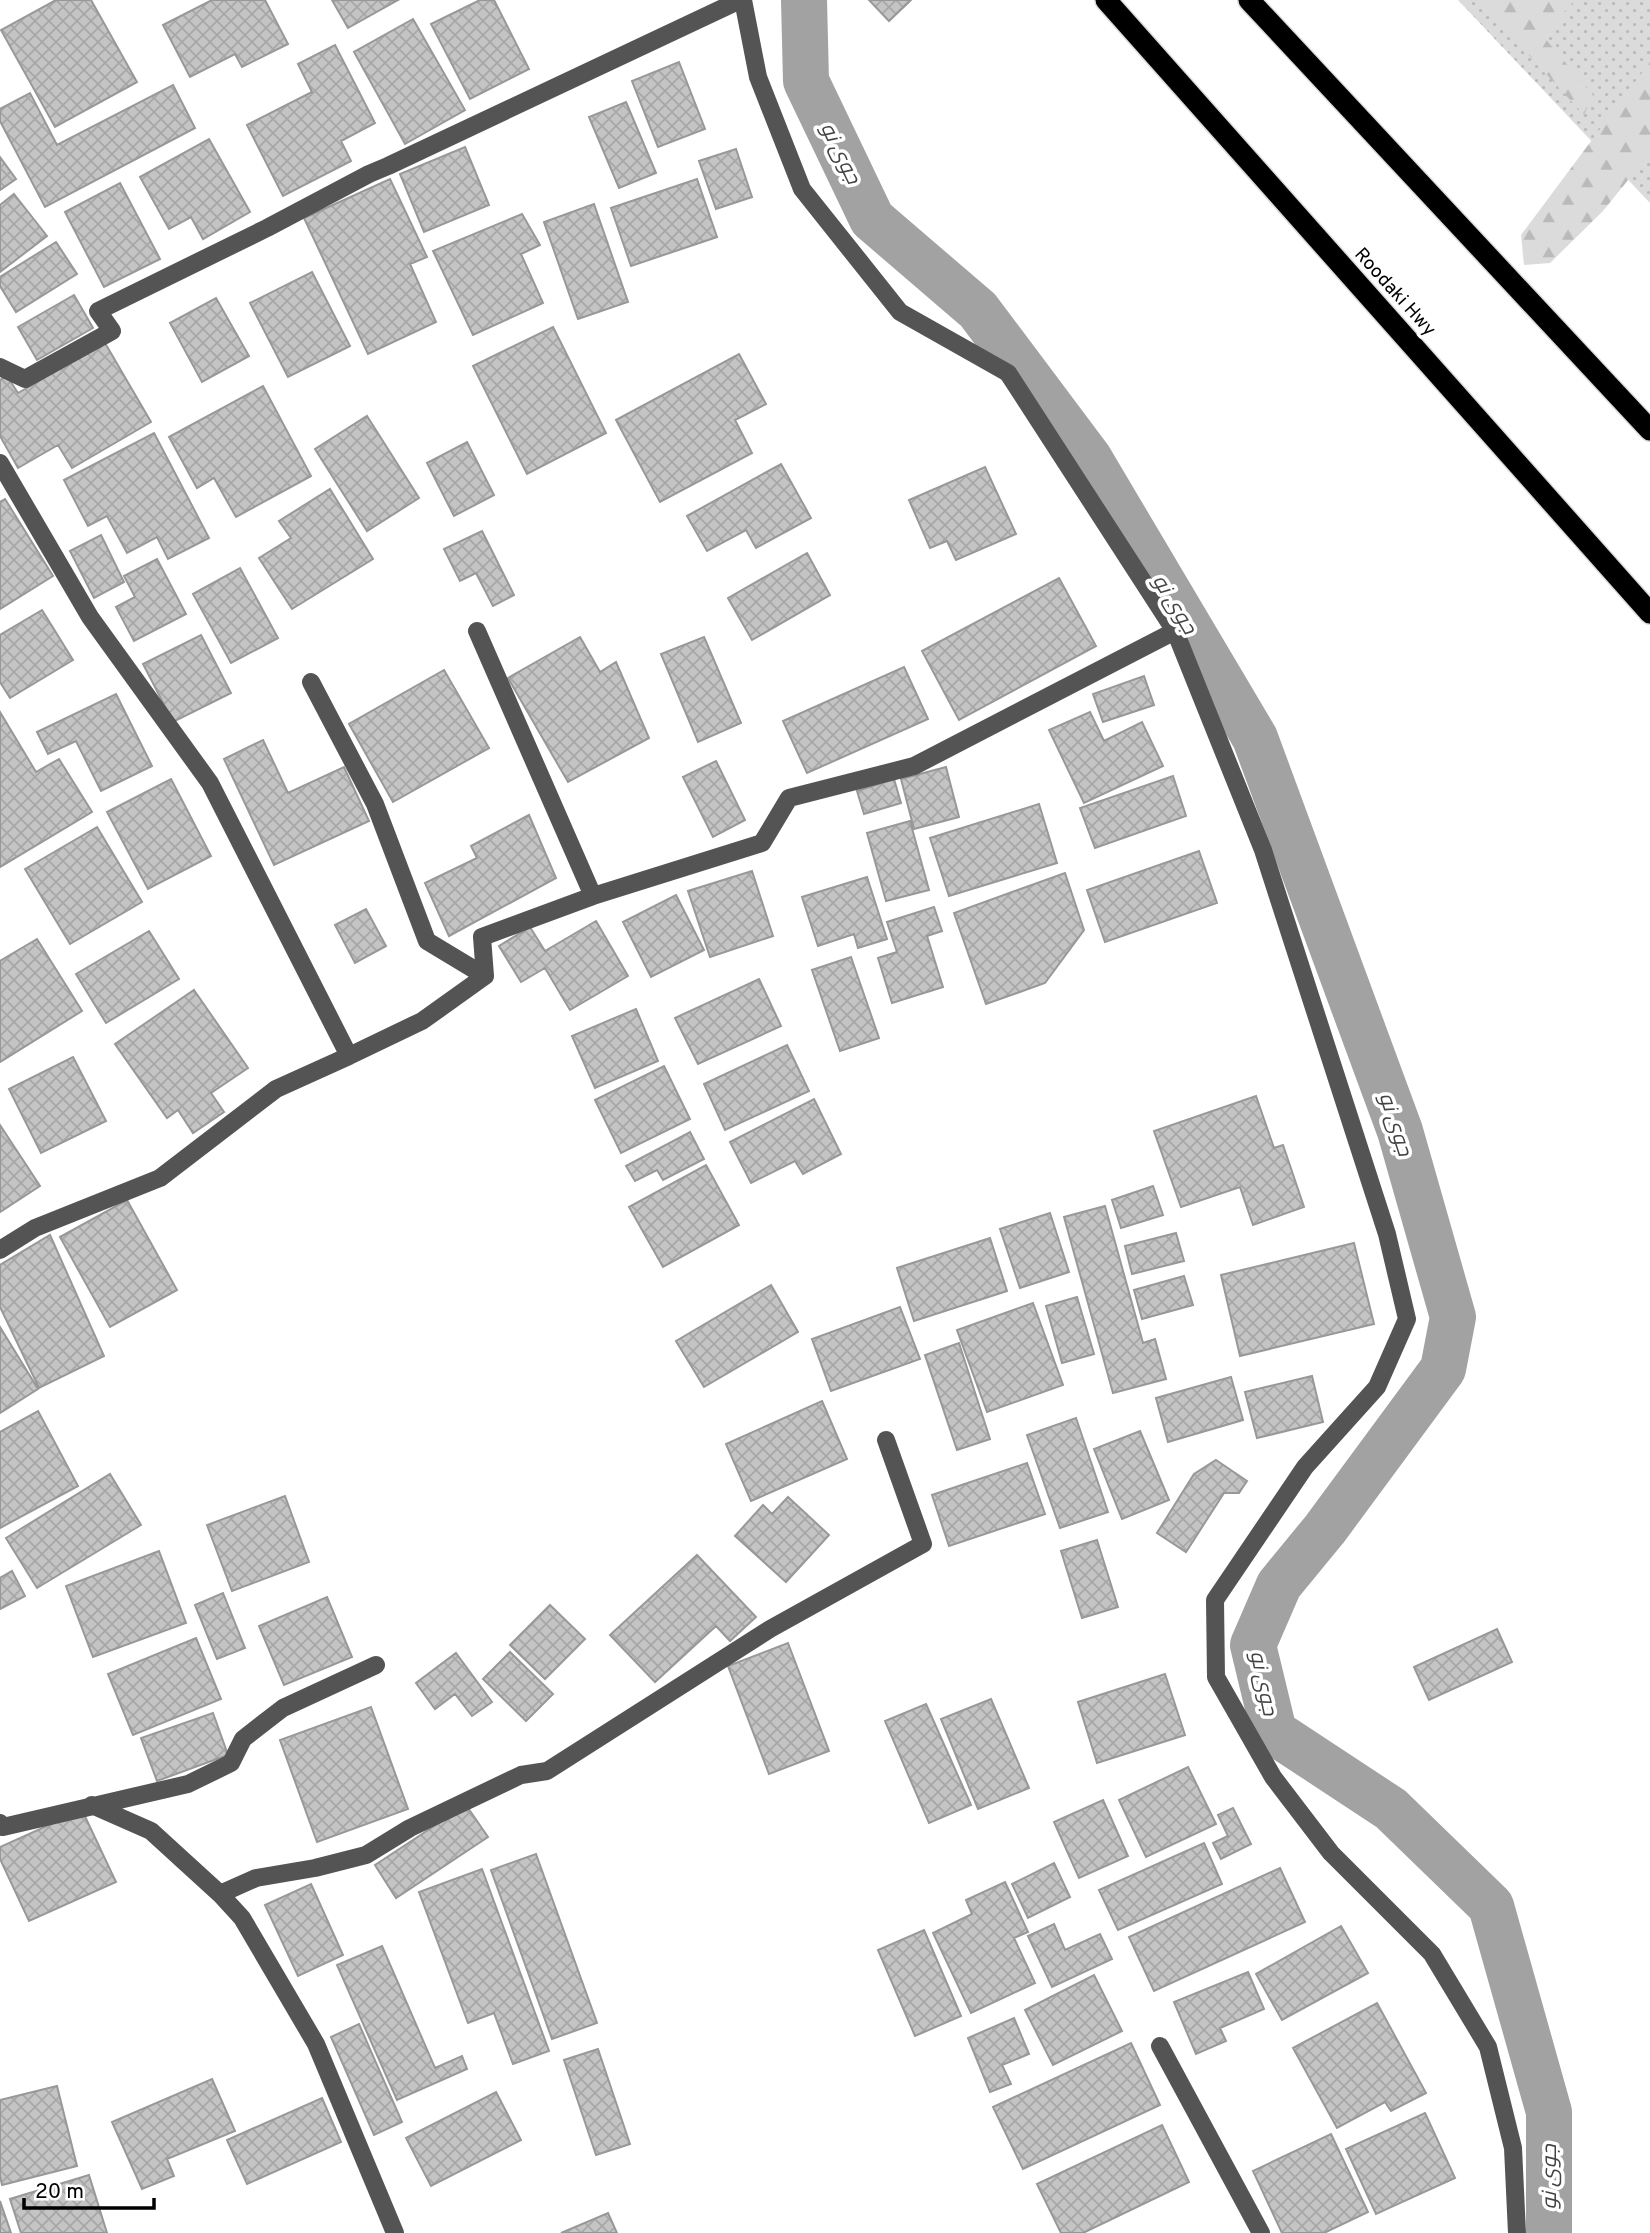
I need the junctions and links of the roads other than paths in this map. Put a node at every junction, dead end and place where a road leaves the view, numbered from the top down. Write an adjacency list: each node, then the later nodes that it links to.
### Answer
1 (741, 0): 4 (street); 9 (street)
2 (1106, 0): 7 (highway, Roodaki Hwy)
3 (1249, 0): 5 (highway)
4 (0, 367)
5 (1650, 430)
6 (0, 463): 13 (street)
7 (1650, 613)
8 (477, 631): 11 (street)
9 (1175, 631): 11 (street); 23 (street)
10 (311, 682): 12 (street)
11 (593, 896): 12 (street)
12 (485, 976): 13 (street)
13 (349, 1056): 14 (street)
14 (0, 1250)
15 (886, 1440): 19 (street)
16 (376, 1665): 17 (street)
17 (92, 1805): 18 (street); 19 (street)
18 (0, 1823)
19 (220, 1894): 21 (street)
20 (1160, 2046): 22 (street)
21 (395, 2233)
22 (1261, 2233)
23 (1517, 2233)

